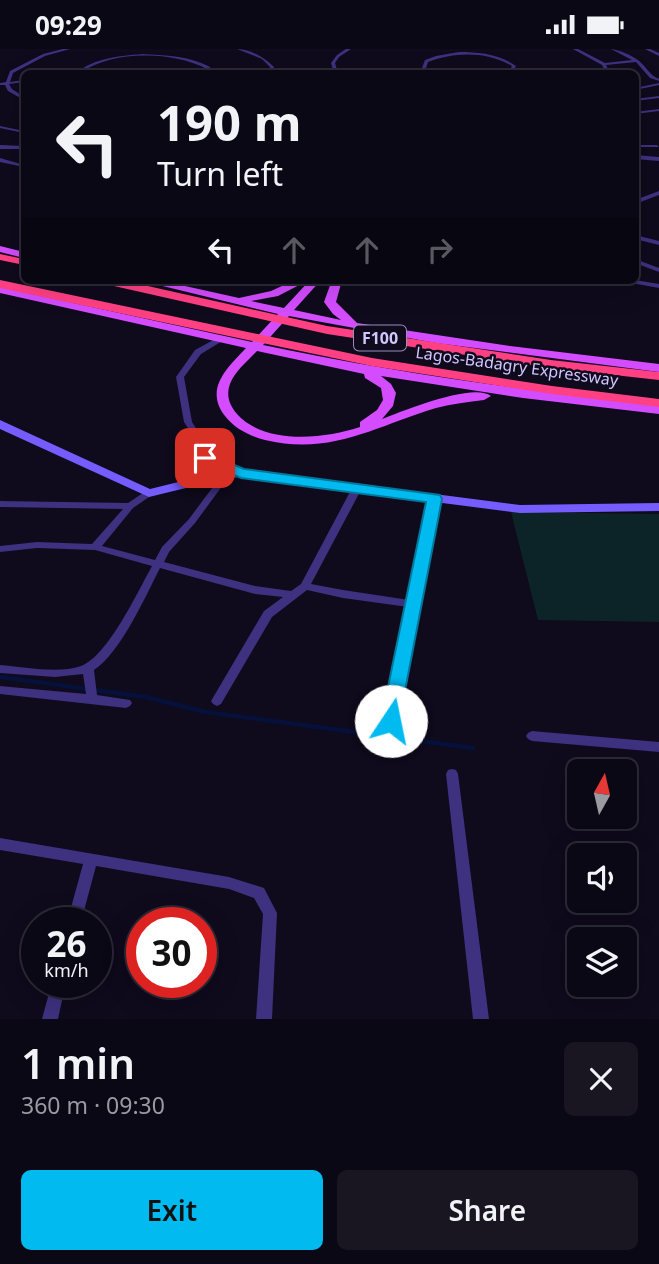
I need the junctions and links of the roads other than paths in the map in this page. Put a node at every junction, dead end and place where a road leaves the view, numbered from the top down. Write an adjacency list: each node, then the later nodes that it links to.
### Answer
1 (68, 49): 27 (street)
2 (161, 49): 12 (street)
3 (180, 49): 14 (street)
4 (239, 49): 20 (street)
5 (349, 49): 21 (street)
6 (486, 49): 13 (street)
7 (500, 49): 15 (street)
8 (575, 49): 17 (street)
9 (613, 49): 16 (street)
10 (647, 49): 11 (street)
11 (658, 53)
12 (152, 55): 14 (street); 18 (street)
13 (477, 55): 15 (street); 22 (street)
14 (179, 57): 19 (street)
15 (490, 57): 23 (street)
16 (636, 61): 17 (street); 25 (street)
17 (604, 64): 24 (street)
18 (82, 70)
19 (209, 70)
20 (272, 70)
21 (335, 70)
22 (428, 70)
23 (512, 70)
24 (607, 70)
25 (659, 82): 29 (street)
26 (21, 83): 27 (street)
27 (8, 85): 28 (street); 32 (street)
28 (0, 86)
29 (648, 86): 30 (street); 31 (street)
30 (639, 88)
31 (659, 91)
32 (21, 96)
33 (659, 97): 34 (street)
34 (639, 100)
35 (659, 110): 36 (street)
36 (639, 112)
37 (0, 127): 38 (street)
38 (21, 131)
39 (639, 146): 42 (street)
40 (0, 147): 41 (street)
41 (21, 148)
42 (658, 148)
43 (639, 157): 44 (street)
44 (659, 159)
45 (0, 160): 46 (street)
46 (21, 165)
47 (659, 193): 49 (street)
48 (639, 198): 49 (street)
49 (644, 200): 50 (street); 51 (street)
50 (639, 201)
51 (659, 203)
52 (639, 238): 53 (street)
53 (659, 243)
54 (0, 249): 55 (main road)
55 (21, 254)
56 (0, 257): 57 (highway)
57 (21, 261)
58 (639, 262): 59 (street)
59 (659, 270)
60 (639, 282): 67 (street)
61 (122, 284): 75 (highway, Lagos-Badagry Expressway / F100)
62 (159, 284): 69 (main road, Lagos-Badagry Expressway)
63 (295, 284): 69 (main road)
64 (312, 284): 77 (main road)
65 (324, 284): 74 (main road)
66 (335, 284): 70 (main road)
67 (659, 286)
68 (0, 289): 71 (main road, Lagos-Badagry Expressway); 78 (highway, Lagos-Badagry Expressway / F100)
69 (224, 300): 70 (main road, Lagos-Badagry Expressway)
70 (362, 327): 72 (main road, Lagos-Badagry Expressway)
71 (220, 340): 74 (main road, Lagos-Badagry Expressway); 81 (street)
72 (608, 362): 73 (main road, Lagos-Badagry Expressway); 75 (highway)
73 (659, 367)
74 (352, 368): 77 (main road, Lagos-Badagry Expressway)
75 (629, 373): 76 (highway, Lagos-Badagry Expressway / F100)
76 (659, 376)
77 (523, 394): 79 (main road, Lagos-Badagry Expressway)
78 (659, 403)
79 (659, 410)
80 (0, 424): 83 (main road)
81 (234, 473): 82 (main road); 83 (main road); 90 (street)
82 (357, 488): 84 (main road); 91 (street)
83 (149, 493): 86 (street)
84 (435, 499): 87 (main road); 93 (street)
85 (0, 504): 86 (street)
86 (130, 506): 88 (street)
87 (659, 507)
88 (95, 547): 89 (street); 90 (street)
89 (0, 549)
90 (159, 566): 92 (street); 95 (street)
91 (304, 586): 92 (street); 93 (street)
92 (294, 595): 98 (street)
93 (415, 604): 100 (street)
94 (0, 669): 95 (street)
95 (89, 675): 97 (street)
96 (0, 690): 97 (street)
97 (91, 696): 99 (street)
98 (216, 701)
99 (126, 703)
100 (391, 721)
101 (532, 736): 102 (street)
102 (659, 747)
103 (452, 774): 110 (street)
104 (0, 844): 105 (street)
105 (90, 862): 106 (street); 109 (street)
106 (79, 907)
107 (55, 998): 108 (street)
108 (50, 1019)
109 (264, 1019)
110 (481, 1019)

